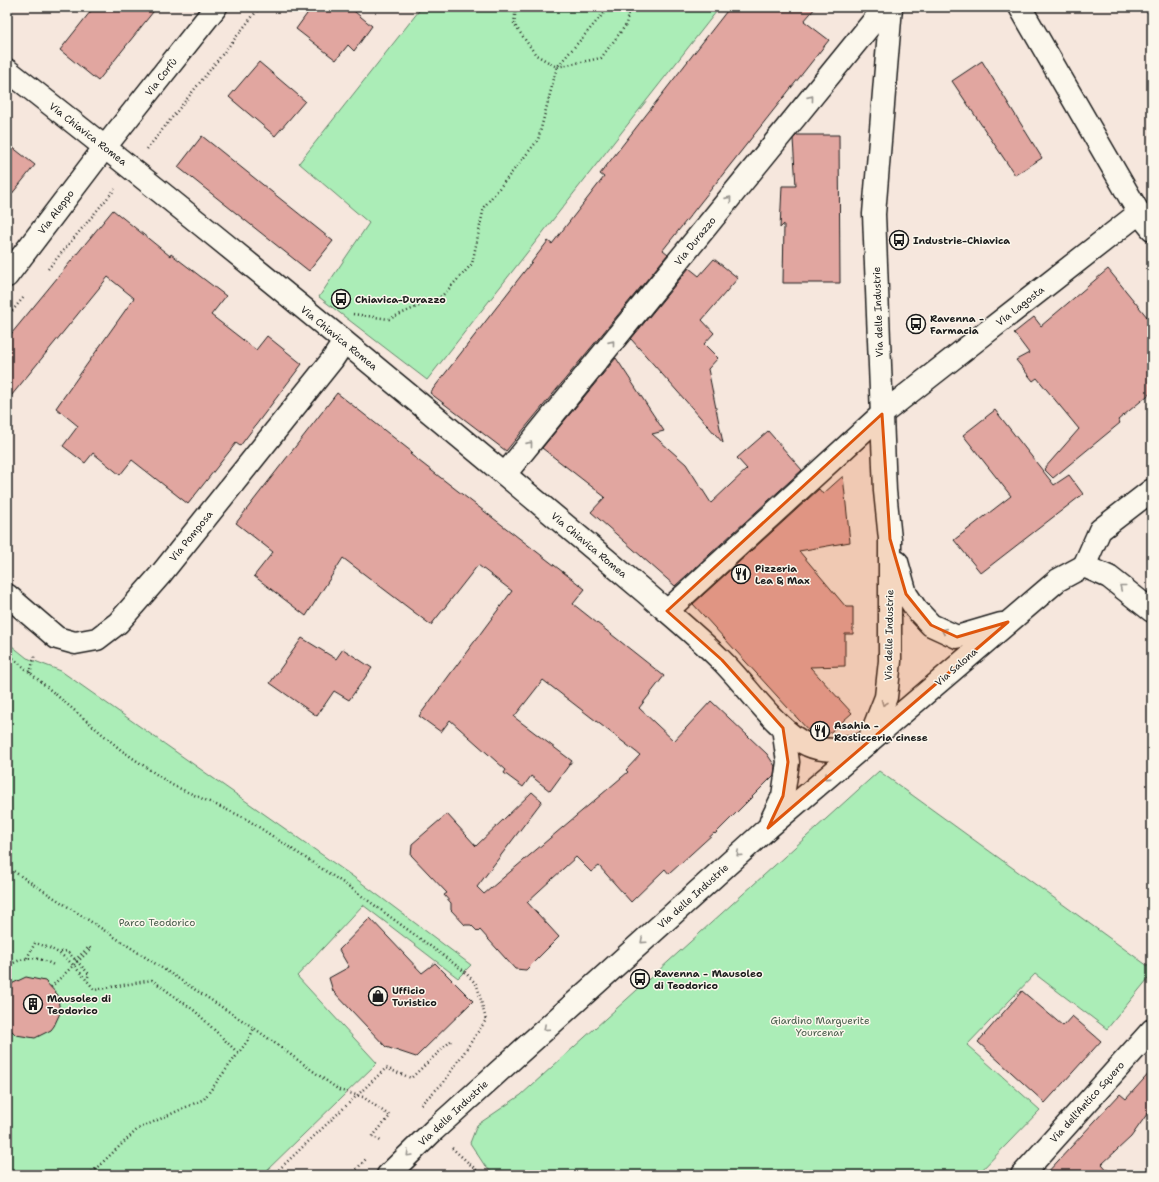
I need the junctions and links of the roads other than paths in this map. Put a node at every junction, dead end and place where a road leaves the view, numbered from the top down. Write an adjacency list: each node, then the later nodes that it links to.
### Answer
1 (216, 7): 6 (street, Via Corfù)
2 (885, 7): 11 (street, Via Durazzo, one-way to 2)
3 (891, 7): 10 (street, Via delle Industrie)
4 (1020, 7): 7 (street, Via Lagosta)
5 (7, 70): 6 (street, Via Chiavica Romea)
6 (105, 147): 8 (street, Via Aleppo); 9 (street, Via Chiavica Romea)
7 (1145, 221): 10 (street, Via Lagosta)
8 (7, 276)
9 (344, 342): 11 (street, Via Chiavica Romea); 15 (street, Via Pomposa)
10 (882, 414): 13 (street, Via delle Industrie); 17 (street)
11 (505, 474): 17 (street, Via Chiavica Romea)
12 (1152, 490): 14 (street)
13 (890, 539): 18 (street, one-way to 13); 20 (street, Via delle Industrie, one-way to 20)
14 (1084, 566): 16 (street, one-way to 14); 18 (street, Via Salona)
15 (7, 595)
16 (1152, 611)
17 (667, 612): 19 (street, Via Chiavica Romea)
18 (1008, 622): 20 (street, Via Salona)
19 (783, 728): 20 (street); 21 (street, Via delle Industrie)
20 (868, 743): 21 (street, Via Salona, one-way to 21)
21 (768, 828): 23 (street, Via delle Industrie, one-way to 23)
22 (1152, 1030): 24 (street, Via dell'Antico Squero)
23 (388, 1175)
24 (1022, 1175)

